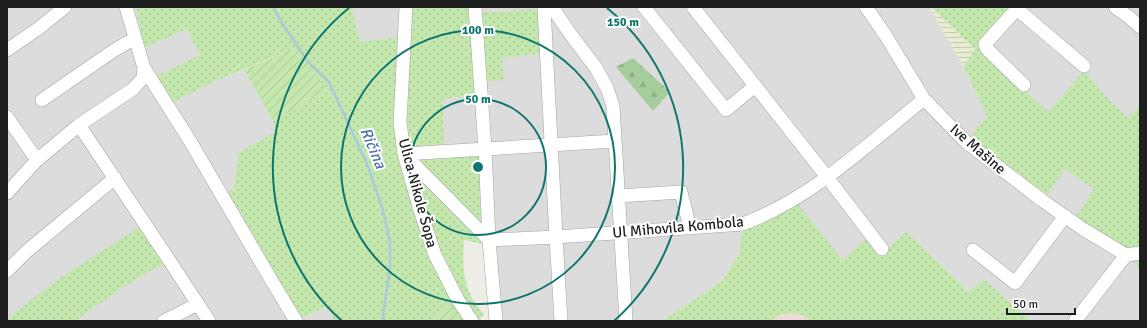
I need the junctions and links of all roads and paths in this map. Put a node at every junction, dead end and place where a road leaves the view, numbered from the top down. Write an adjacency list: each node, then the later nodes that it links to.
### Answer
1 (65, 7): 14 (street)
2 (126, 7): 13 (street)
3 (406, 7): 26 (street, Ulica Nikole Šopa)
4 (475, 7): 25 (street)
5 (544, 7): 24 (street)
6 (552, 7): 23 (street)
7 (644, 7): 18 (street)
8 (693, 7): 18 (street)
9 (866, 7): 19 (street, Ive Mašine)
10 (1115, 7): 12 (street)
11 (1016, 8): 15 (street); 17 (street)
12 (1140, 27)
13 (135, 38): 16 (street); 20 (street)
14 (7, 50)
15 (1084, 66)
16 (144, 68): 22 (street); 45 (street)
17 (1024, 85)
18 (755, 86): 28 (street)
19 (924, 99): 28 (street, Ul Mihovila Kombola); 32 (street, Ive Mašine)
20 (42, 100)
21 (7, 117): 27 (street)
22 (79, 125): 27 (street); 29 (street)
23 (615, 142): 24 (street); 31 (street)
24 (551, 145): 25 (street); 35 (street)
25 (485, 149): 26 (street); 36 (street)
26 (406, 158): 36 (street); 46 (street, Ulica Nikole Šopa)
27 (37, 160): 30 (street)
28 (827, 177): 33 (street, Ul Mihovila Kombola); 37 (street)
29 (115, 178): 41 (street); 42 (street)
30 (7, 192)
31 (618, 196): 33 (street); 34 (street)
32 (1064, 216): 38 (street); 40 (street, Ive Mašine)
33 (690, 228): 34 (street, Ul Mihovila Kombola)
34 (620, 232): 35 (street, Ul Mihovila Kombola); 49 (street)
35 (556, 237): 36 (street, Ul Mihovila Kombola); 48 (street)
36 (489, 240): 47 (street)
37 (882, 249)
38 (973, 250)
39 (1140, 254): 40 (street)
40 (1126, 255): 50 (street)
41 (7, 271)
42 (198, 304): 43 (street); 44 (street)
43 (164, 321)
44 (209, 321)
45 (296, 321)
46 (472, 321)
47 (496, 321)
48 (561, 321)
49 (626, 321)
50 (1075, 321)

